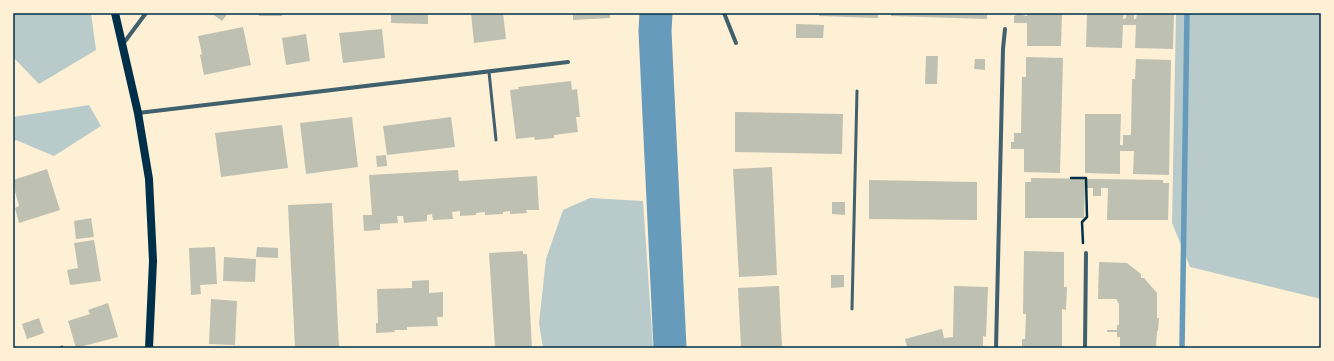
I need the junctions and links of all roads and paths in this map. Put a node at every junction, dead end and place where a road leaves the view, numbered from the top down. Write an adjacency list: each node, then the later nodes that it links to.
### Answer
1 (115, 13): 6 (main road)
2 (146, 13): 6 (street)
3 (724, 13): 5 (street)
4 (1005, 29): 17 (street)
5 (736, 43)
6 (123, 44): 10 (main road)
7 (568, 62): 8 (street)
8 (489, 72): 10 (street); 11 (lane)
9 (858, 91): 15 (lane)
10 (138, 113): 16 (main road)
11 (496, 140)
12 (1071, 178): 13 (path)
13 (1082, 238)
14 (1086, 253): 18 (street)
15 (852, 309)
16 (149, 348)
17 (996, 348)
18 (1085, 348)

